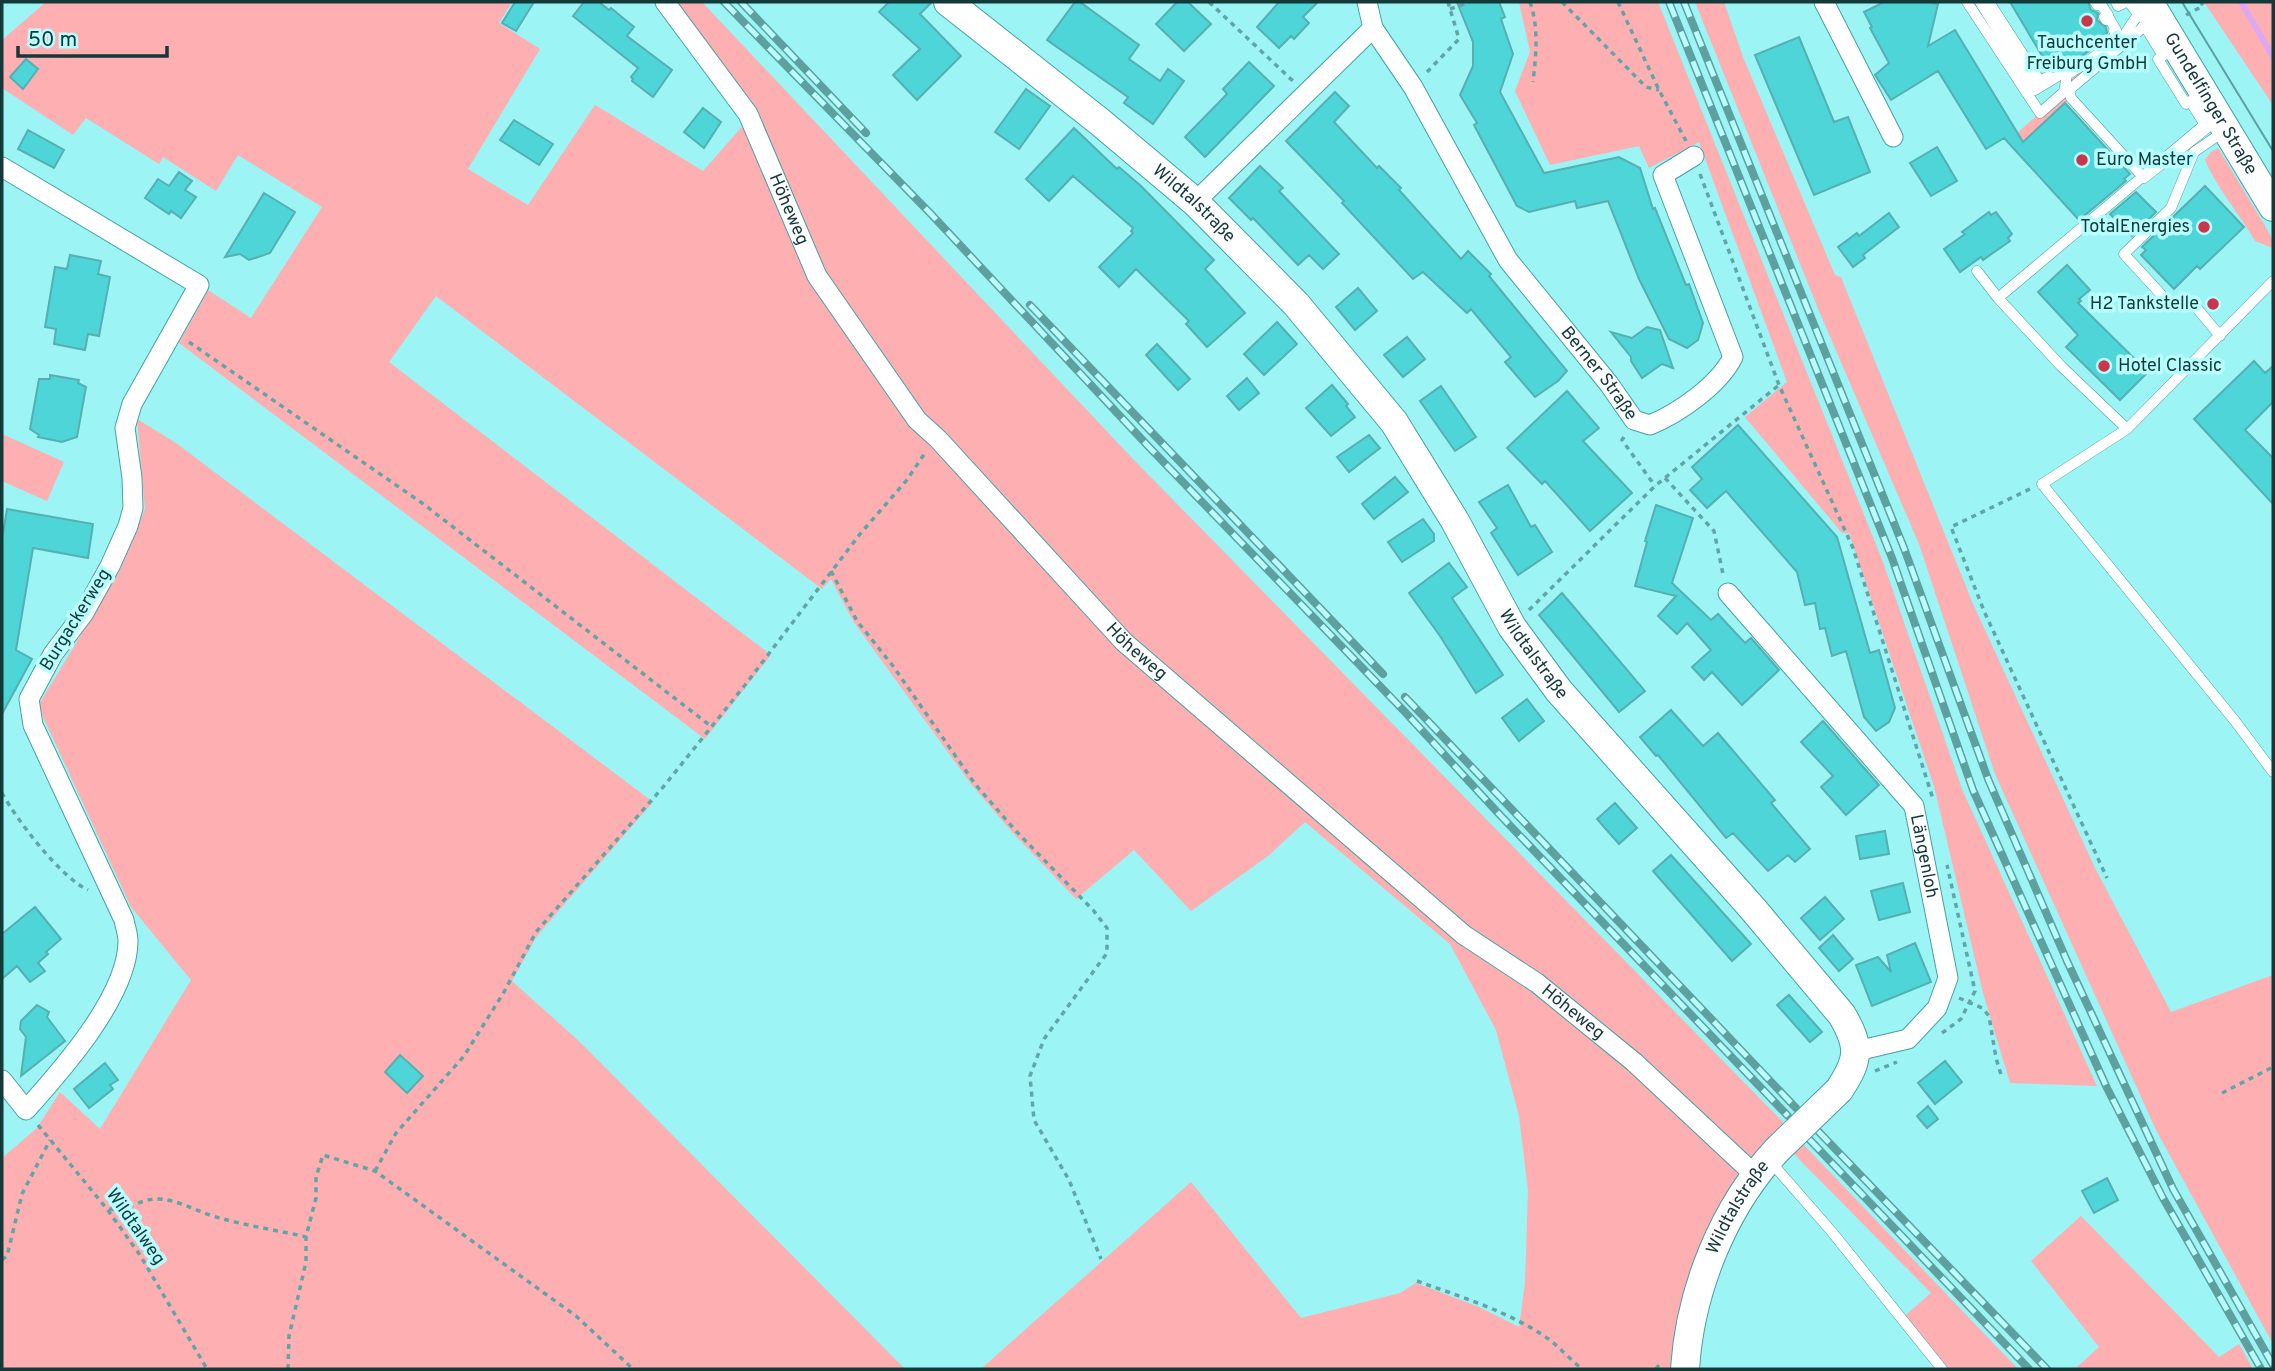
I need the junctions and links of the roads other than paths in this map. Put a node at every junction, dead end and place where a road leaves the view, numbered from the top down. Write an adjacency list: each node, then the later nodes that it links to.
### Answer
1 (665, 2): 29 (street, Höheweg)
2 (948, 2): 18 (street, Wildtalstraße)
3 (1367, 2): 11 (street, Berner Straße)
4 (1824, 2): 14 (street)
5 (1967, 2): 10 (lane)
6 (1980, 2): 10 (lane)
7 (1989, 2): 8 (lane)
8 (2095, 2)
9 (2116, 2): 10 (lane)
10 (2138, 4): 12 (street, Gundelfinger Straße)
11 (1373, 28): 15 (street, Berner Straße); 18 (street)
12 (2161, 36): 13 (street, Gundelfinger Straße); 17 (lane)
13 (2216, 122): 17 (lane); 19 (street, Gundelfinger Straße); 23 (lane)
14 (1893, 137)
15 (1694, 156)
16 (2, 167): 28 (street, Burgackerweg)
17 (2143, 176): 22 (lane)
18 (1195, 202): 27 (street, Wildtalstraße)
19 (2273, 207)
20 (1977, 271): 22 (lane)
21 (2273, 281): 23 (lane)
22 (1998, 299): 24 (lane)
23 (2220, 335): 24 (lane)
24 (2127, 429): 26 (lane)
25 (1728, 593): 27 (street, Längenloh)
26 (2273, 772)
27 (1857, 1051): 29 (street, Wildtalstraße, bridge)
28 (2, 1080)
29 (1767, 1162): 30 (street, Wildtalstraße); 31 (lane)
30 (1685, 1369)
31 (1942, 1369)

